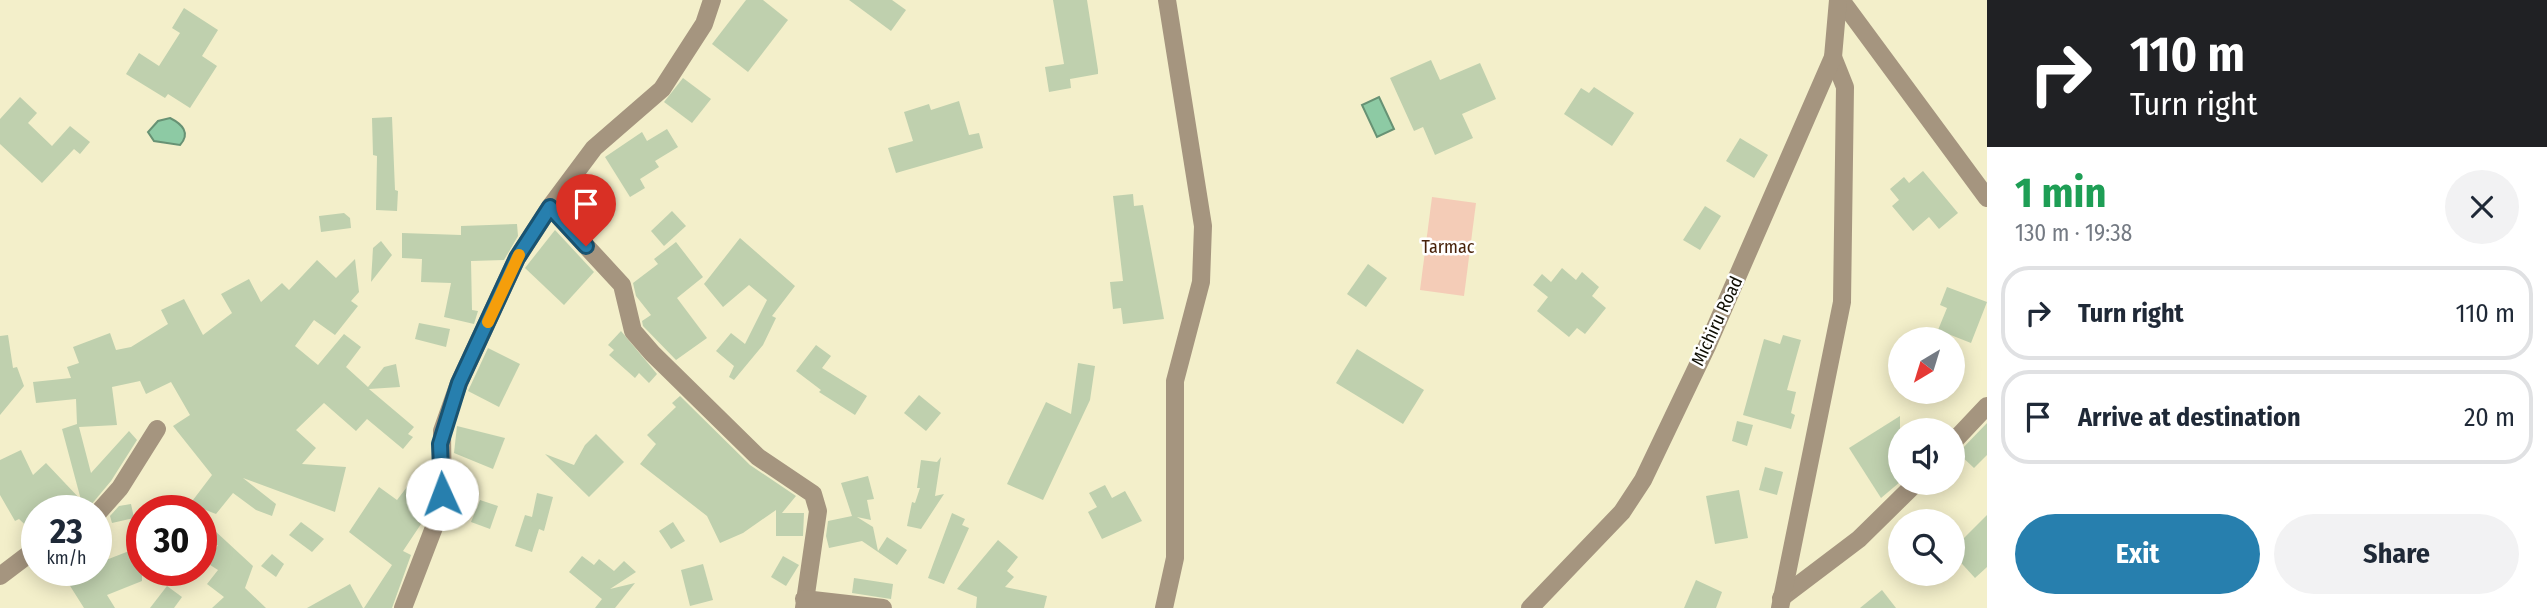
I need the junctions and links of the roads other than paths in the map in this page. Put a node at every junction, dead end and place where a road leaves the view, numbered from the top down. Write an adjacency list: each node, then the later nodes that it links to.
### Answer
1 (712, 0): 6 (street)
2 (1167, 0): 18 (street)
3 (1839, 0): 4 (street, Michiru Road); 5 (street)
4 (1833, 57): 15 (street); 19 (street, Michiru Road)
5 (1987, 198)
6 (550, 207): 14 (street); 16 (street)
7 (1987, 406): 9 (street)
8 (157, 429): 11 (street)
9 (1965, 429)
10 (1904, 495): 15 (street)
11 (112, 497)
12 (21, 560): 13 (street)
13 (0, 576)
14 (804, 603): 17 (street)
15 (1781, 603)
16 (403, 608)
17 (883, 608)
18 (1164, 608)
19 (1530, 608)

